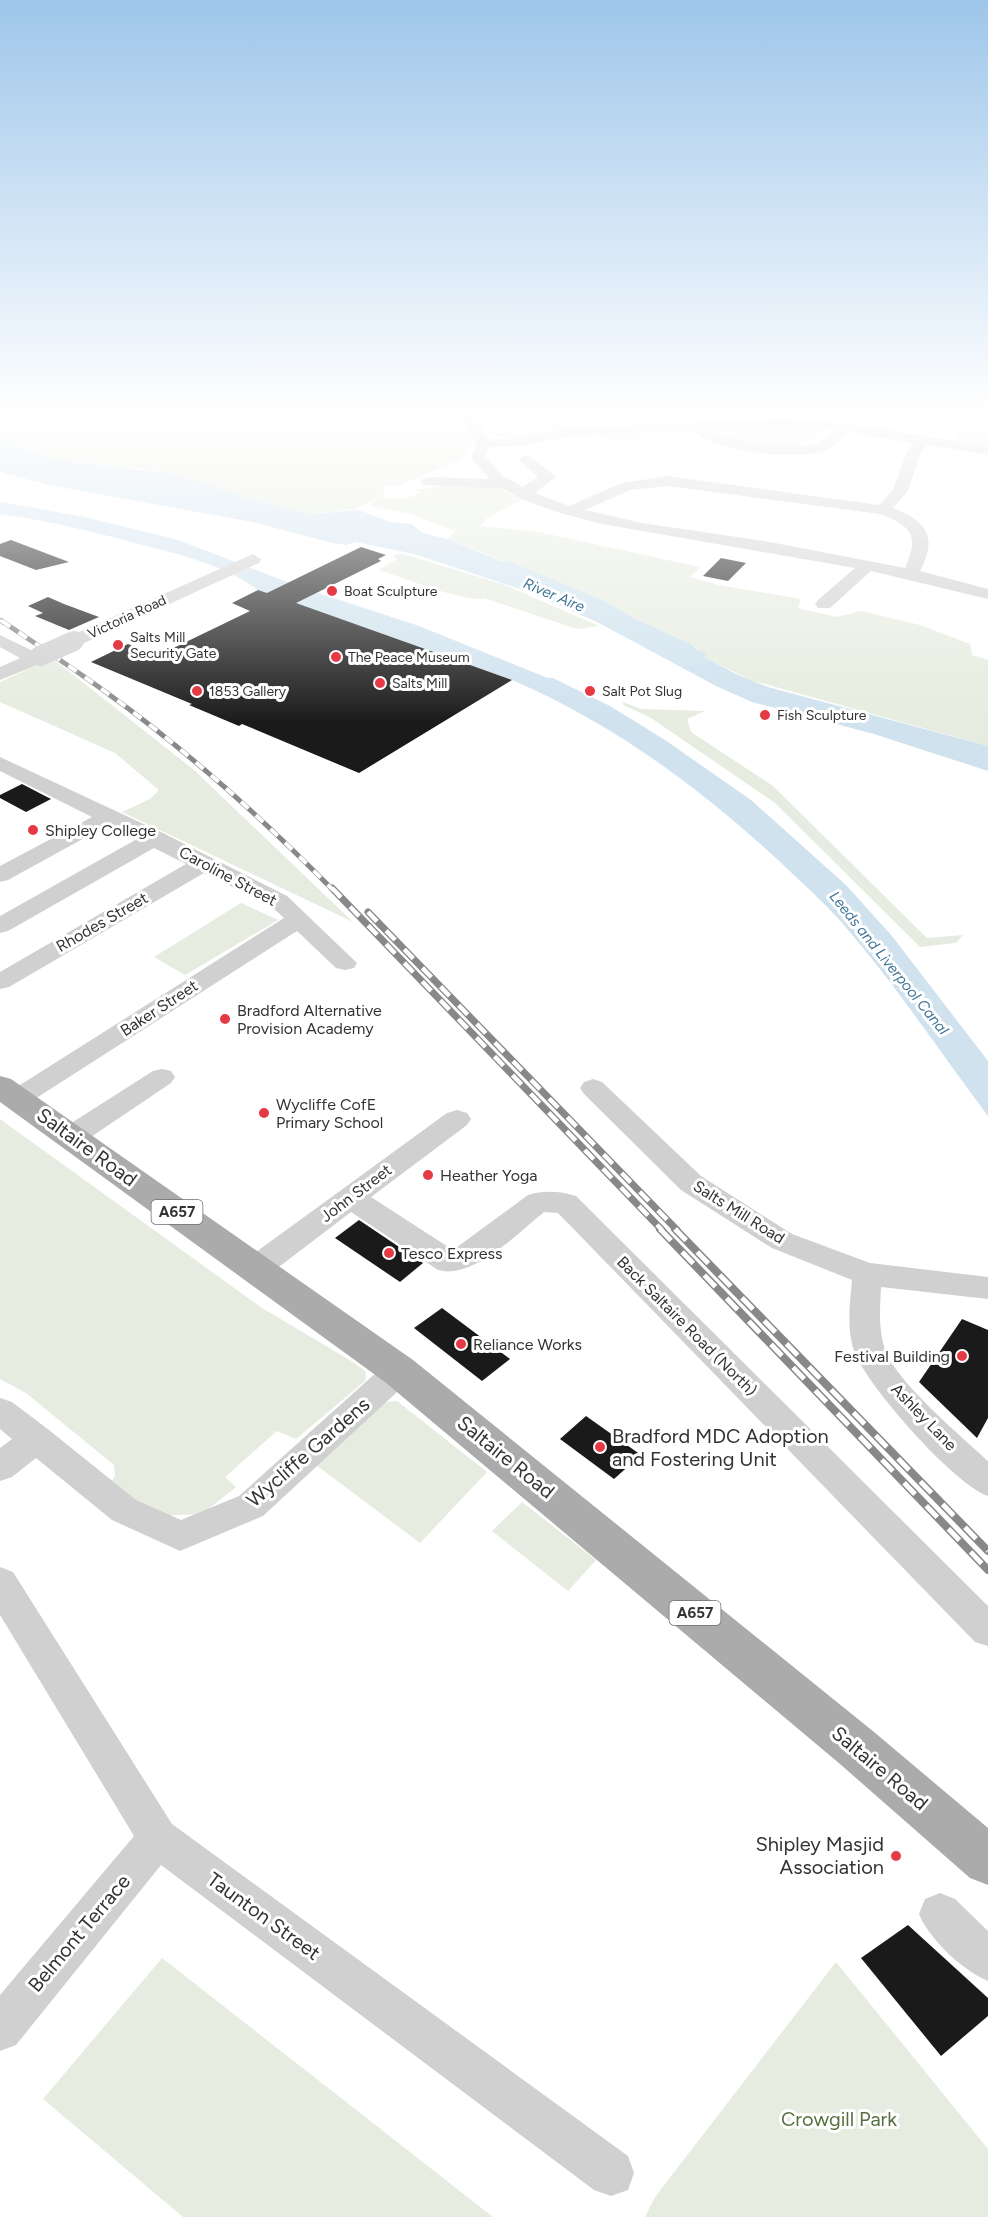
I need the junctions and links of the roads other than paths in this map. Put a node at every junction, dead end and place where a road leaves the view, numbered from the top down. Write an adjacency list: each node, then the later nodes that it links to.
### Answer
1 (588, 515): 4 (street)
2 (896, 515): 5 (street)
3 (251, 560): 9 (street, Victoria Road, bridge)
4 (868, 565): 5 (street); 7 (street)
5 (909, 574): 6 (street)
6 (988, 594)
7 (824, 604)
8 (0, 640): 9 (street)
9 (37, 658): 10 (street, Victoria Road)
10 (0, 674)
11 (5, 770): 12 (street, Caroline Street)
12 (109, 816): 13 (street, Caroline Street); 15 (street)
13 (154, 838): 14 (street, Caroline Street); 17 (street)
14 (204, 863): 16 (street, Caroline Street); 19 (street, Rhodes Street)
15 (0, 875)
16 (299, 919): 18 (street, Caroline Street); 22 (street, Baker Street)
17 (0, 926)
18 (345, 963)
19 (0, 982)
20 (162, 1077): 24 (street)
21 (593, 1088): 27 (street, Salts Mill Road)
22 (9, 1092): 24 (main road, Saltaire Road / A657)
23 (458, 1119): 25 (street, John Street)
24 (72, 1136): 26 (main road, Saltaire Road / A657)
25 (350, 1197): 26 (street, John Street); 35 (street, Back Saltaire Road (North))
26 (256, 1268): 29 (main road, Saltaire Road / A657)
27 (867, 1274): 28 (street, Salts Mill Road); 33 (street, Ashley Lane)
28 (988, 1288)
29 (399, 1371): 31 (street, Wycliffe Gardens); 37 (main road, Saltaire Road / A657)
30 (0, 1411): 31 (street, Wycliffe Gardens)
31 (37, 1439): 32 (street)
32 (0, 1467)
33 (988, 1482)
34 (0, 1583): 36 (street, Taunton Street)
35 (988, 1630)
36 (158, 1838): 40 (street, Belmont Terrace); 41 (street, Taunton Street)
37 (988, 1860)
38 (939, 1914): 39 (street)
39 (988, 1960)
40 (0, 2029)
41 (611, 2173)

